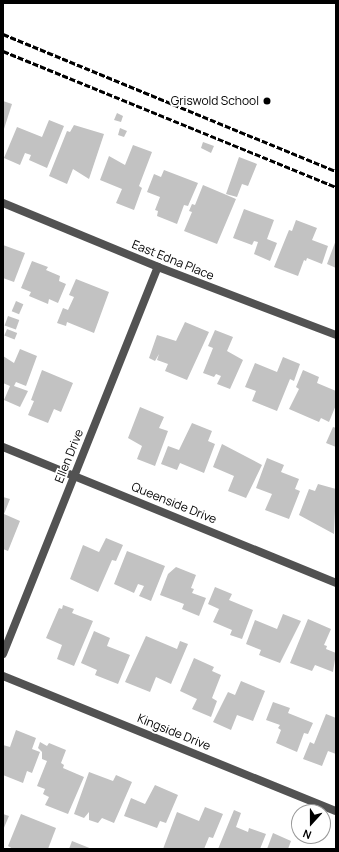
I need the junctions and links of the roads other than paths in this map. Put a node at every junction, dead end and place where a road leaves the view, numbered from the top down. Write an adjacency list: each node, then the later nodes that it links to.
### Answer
1 (3, 203): 2 (street, East Edna Place)
2 (158, 268): 3 (street, East Edna Place); 5 (street, Ellen Drive)
3 (336, 335)
4 (3, 447): 5 (street, Queenside Drive)
5 (74, 476): 6 (street, Queenside Drive); 7 (street, Ellen Drive)
6 (336, 583)
7 (3, 654)
8 (3, 676): 9 (street, Kingside Drive)
9 (336, 811)

